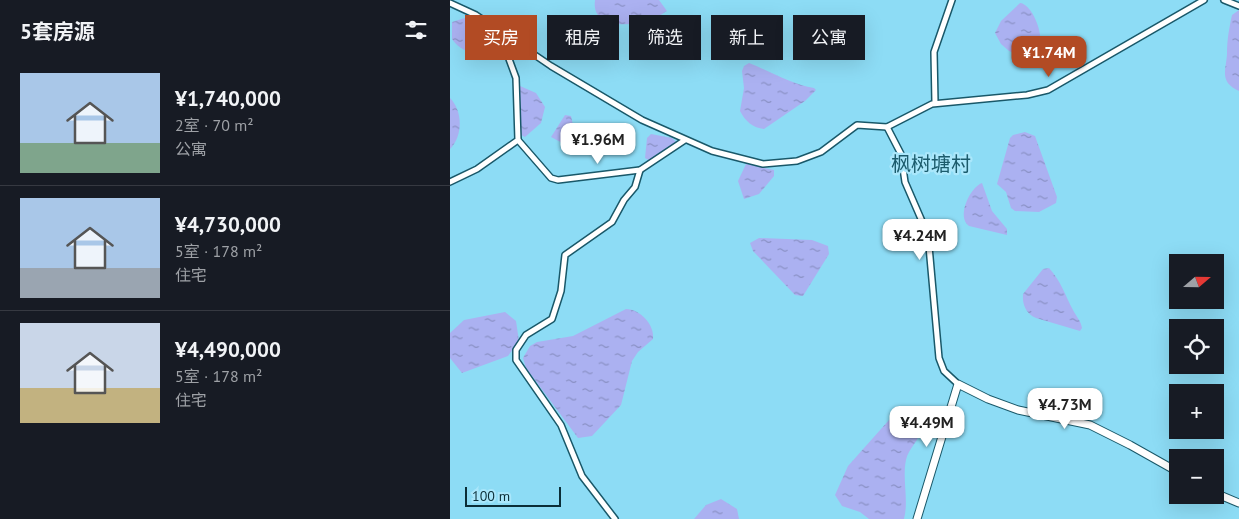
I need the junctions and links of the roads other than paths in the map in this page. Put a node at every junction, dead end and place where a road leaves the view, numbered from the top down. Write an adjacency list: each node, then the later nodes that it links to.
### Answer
1 (952, 0): 9 (street)
2 (1204, 0): 9 (street)
3 (1224, 0): 5 (street)
4 (450, 3): 6 (street)
5 (1239, 6)
6 (474, 15)
7 (537, 56): 12 (street)
8 (509, 60): 11 (street)
9 (935, 103): 10 (street)
10 (887, 127): 12 (street); 15 (street)
11 (518, 140): 13 (street); 14 (street)
12 (685, 140): 13 (street)
13 (640, 170): 19 (street)
14 (450, 182)
15 (958, 384): 16 (street); 20 (street)
16 (1169, 467)
17 (1224, 497): 18 (street)
18 (1239, 503)
19 (615, 519)
20 (917, 519)

